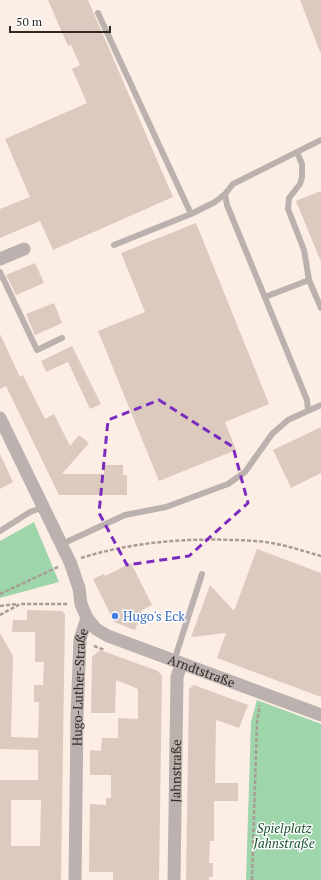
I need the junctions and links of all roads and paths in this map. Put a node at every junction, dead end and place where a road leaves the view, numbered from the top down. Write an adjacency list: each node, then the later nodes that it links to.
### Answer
1 (98, 13): 5 (lane)
2 (321, 140): 3 (lane)
3 (298, 152): 4 (lane); 10 (lane)
4 (225, 194): 5 (lane); 11 (lane)
5 (191, 214): 6 (lane)
6 (114, 245)
7 (24, 249): 8 (street)
8 (0, 259)
9 (0, 272): 13 (lane)
10 (309, 280): 11 (lane); 12 (lane)
11 (265, 297): 15 (lane)
12 (321, 308)
13 (62, 338)
14 (321, 405): 15 (lane)
15 (308, 410): 19 (lane)
16 (0, 418): 17 (street, Hugo-Luther-Straße)
17 (44, 507): 18 (lane); 19 (street, Hugo-Luther-Straße)
18 (0, 532)
19 (62, 544): 21 (street, Hugo-Luther-Straße)
20 (321, 556): 21 (path)
21 (70, 562): 23 (path); 25 (street, Hugo-Luther-Straße)
22 (202, 574): 29 (lane)
23 (0, 594)
24 (20, 604): 25 (path); 26 (path); 27 (path)
25 (81, 604): 28 (street, Hugo-Luther-Straße)
26 (0, 606)
27 (0, 616)
28 (87, 618): 29 (street, Arndtstraße); 32 (street, Hugo-Luther-Straße)
29 (177, 662): 30 (street, Arndtstraße); 33 (street, Jahnstraße)
30 (266, 694): 31 (street, Arndtstraße); 34 (path)
31 (321, 715)
32 (75, 880)
33 (174, 880)
34 (252, 880)

